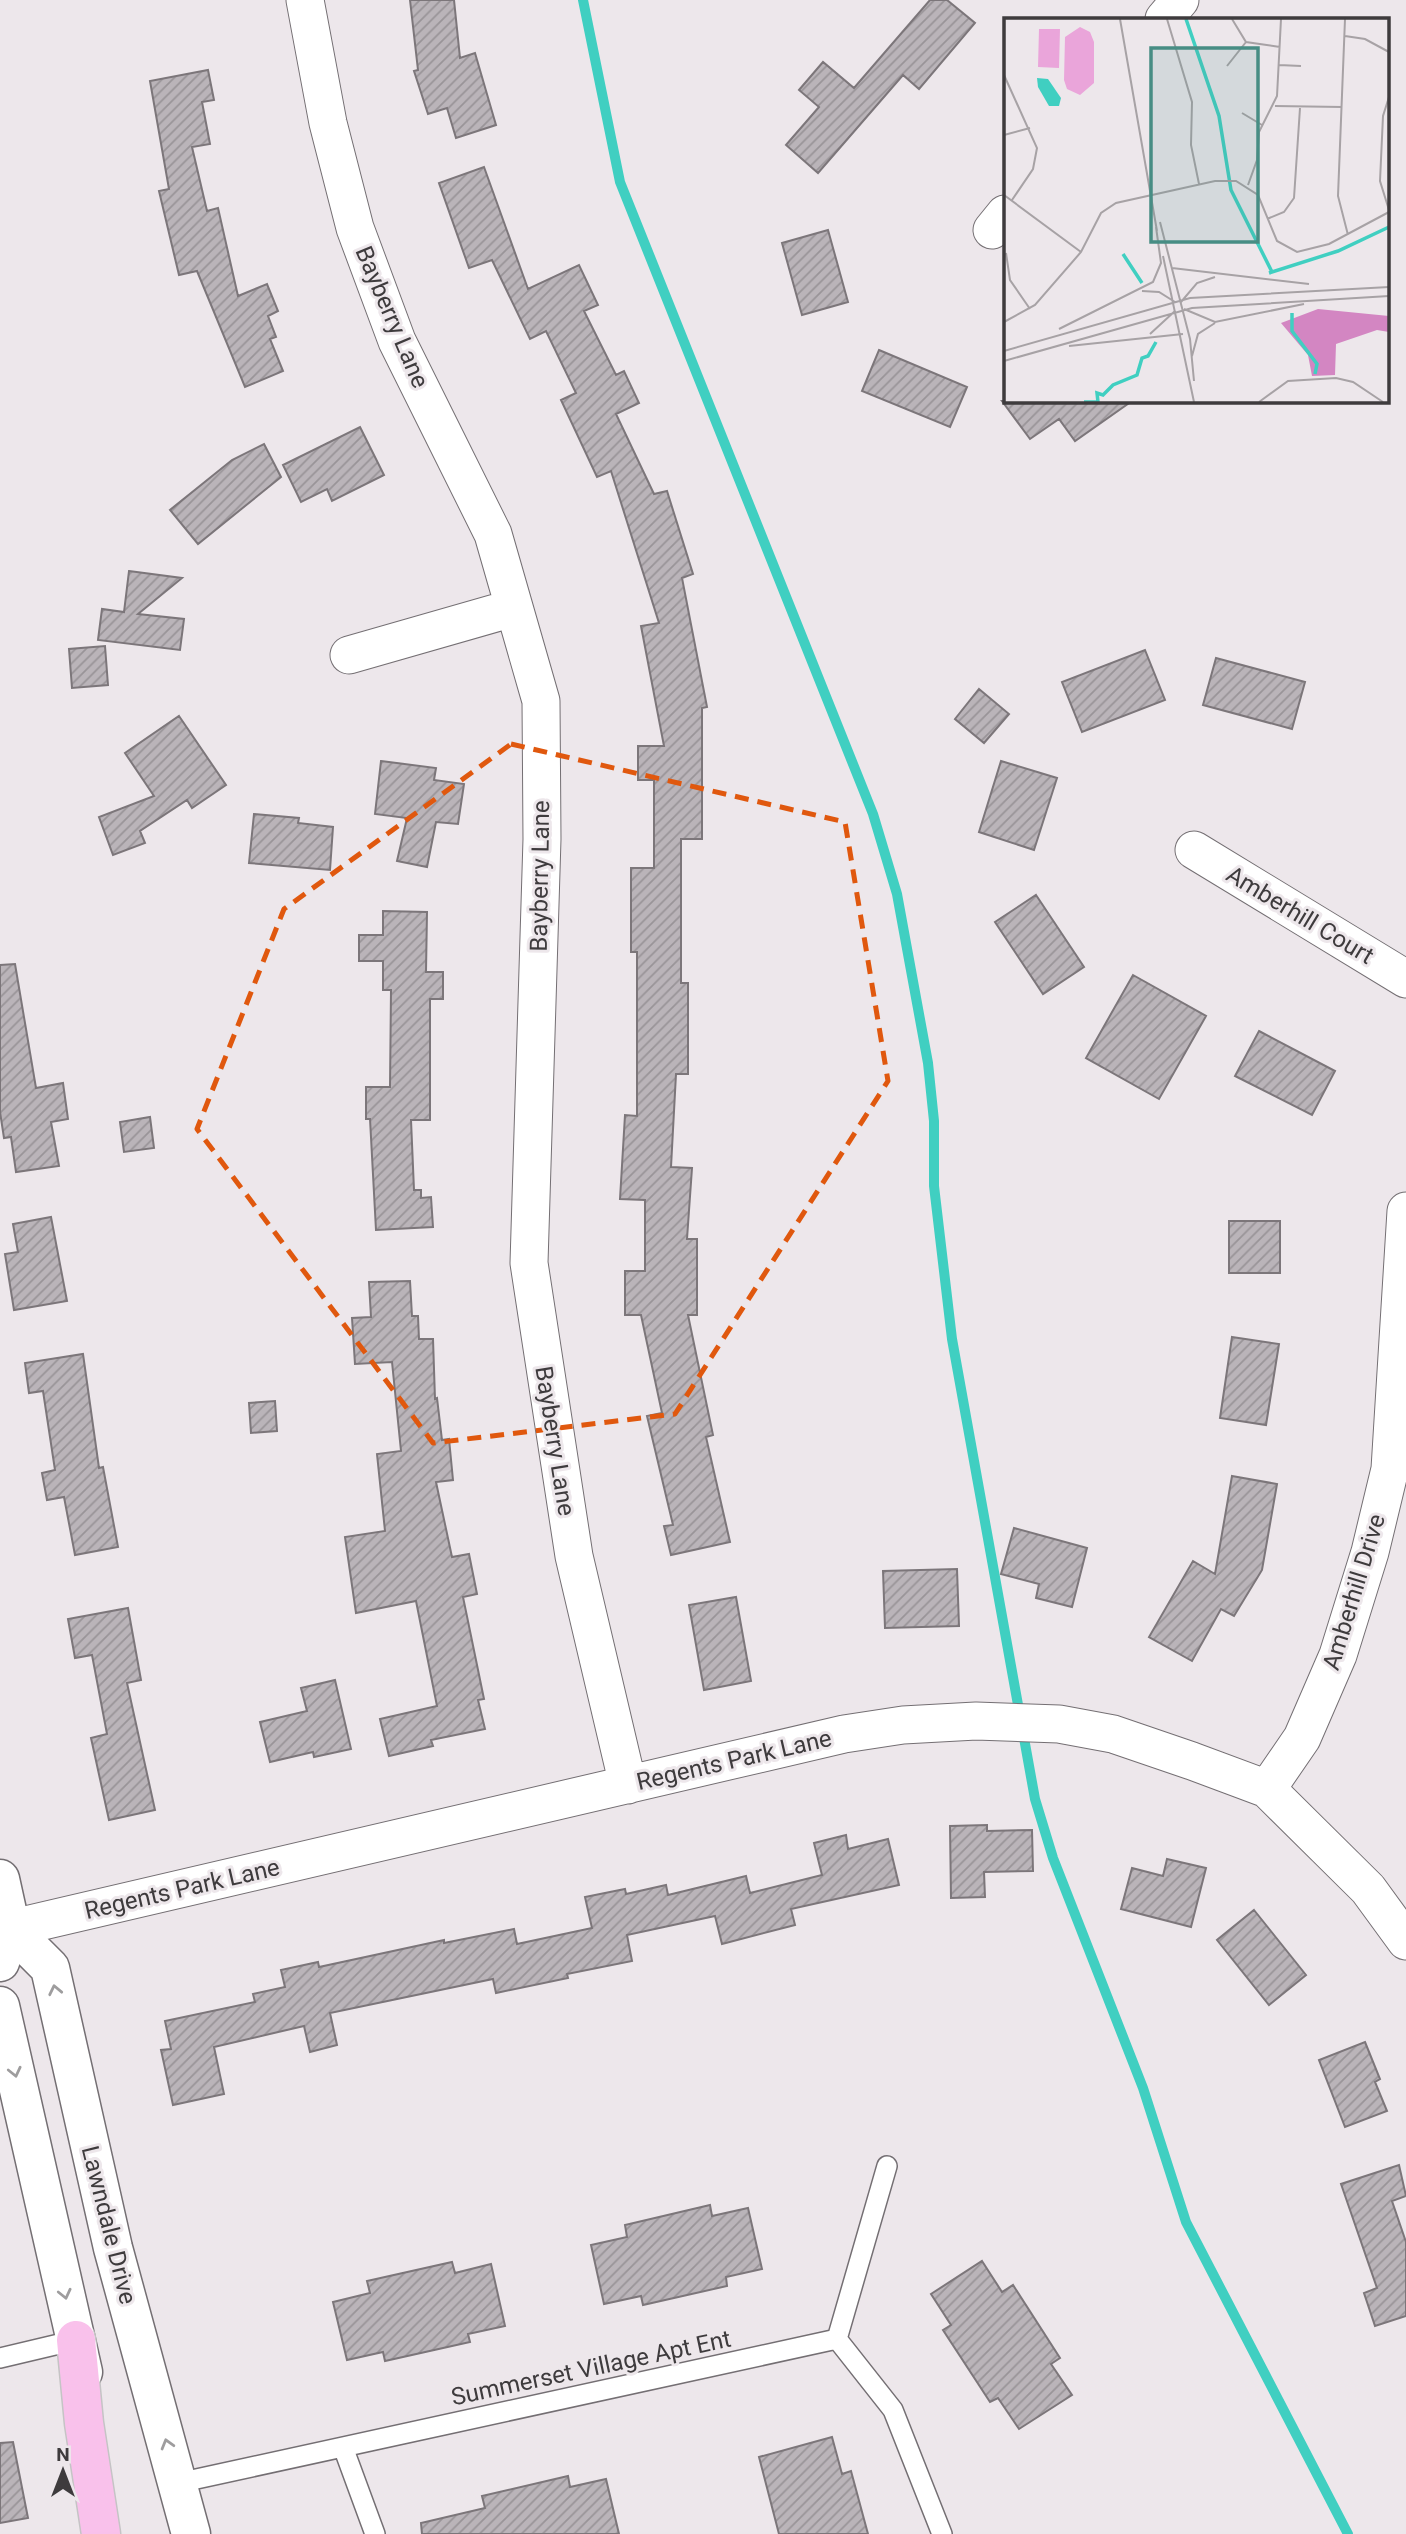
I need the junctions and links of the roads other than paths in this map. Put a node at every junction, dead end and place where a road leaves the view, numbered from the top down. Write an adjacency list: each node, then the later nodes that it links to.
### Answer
1 (305, 0): 4 (street, Bayberry Lane)
2 (1180, 0): 3 (street)
3 (1165, 18)
4 (513, 608): 5 (street); 9 (street, Bayberry Lane)
5 (349, 655)
6 (1194, 850): 7 (street, Amberhill Court)
7 (1406, 979)
8 (1406, 1212): 10 (street, Amberhill Drive)
9 (628, 1785): 10 (street, Regents Park Lane); 12 (street, Regents Park Lane)
10 (1267, 1789): 13 (street, Regents Park Lane)
11 (0, 1879): 12 (main road)
12 (4, 1941): 20 (main road, Lawndale Drive, one-way to 12)
13 (1406, 1941)
14 (0, 2006): 17 (main road, one-way to 17)
15 (887, 2166): 16 (lane)
16 (837, 2339): 19 (lane, Summerset Village Apt Ent); 25 (lane)
17 (76, 2340): 18 (lane); 21 (highway); 22 (main road)
18 (0, 2358)
19 (343, 2447): 20 (lane, Summerset Village Apt Ent); 24 (lane)
20 (178, 2483): 23 (main road, Lawndale Drive)
21 (101, 2534)
22 (120, 2534)
23 (191, 2534)
24 (376, 2534)
25 (942, 2534)

